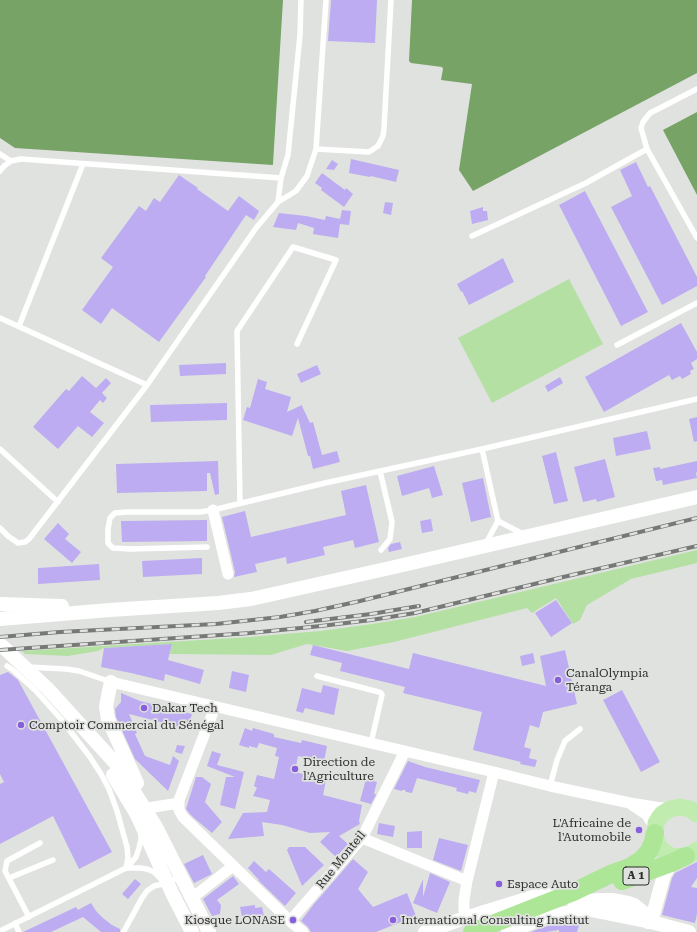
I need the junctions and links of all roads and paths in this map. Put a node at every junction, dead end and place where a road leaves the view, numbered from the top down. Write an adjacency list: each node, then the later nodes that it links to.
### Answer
1 (301, 0): 11 (lane)
2 (326, 0): 5 (lane)
3 (391, 0): 5 (lane)
4 (697, 89): 6 (lane)
5 (316, 149): 12 (lane)
6 (647, 150): 13 (lane); 14 (lane)
7 (0, 154): 8 (lane)
8 (10, 161): 9 (lane); 10 (lane)
9 (83, 164): 11 (lane); 17 (lane)
10 (0, 171)
11 (281, 178): 12 (lane)
12 (278, 202): 20 (lane)
13 (472, 236)
14 (697, 238)
15 (697, 303): 19 (lane)
16 (0, 318): 17 (lane)
17 (19, 326): 20 (lane)
18 (297, 344): 27 (lane)
19 (617, 345)
20 (147, 385): 26 (lane)
21 (697, 399): 23 (lane)
22 (0, 449): 26 (lane)
23 (482, 449): 24 (lane); 29 (lane)
24 (380, 471): 27 (lane); 34 (lane)
25 (697, 497): 31 (street)
26 (58, 502): 30 (lane)
27 (240, 503): 28 (lane)
28 (213, 510): 32 (lane); 35 (street)
29 (498, 521): 31 (lane); 33 (lane)
30 (0, 528)
31 (528, 536): 33 (street)
32 (206, 547)
33 (484, 547): 37 (street)
34 (381, 550)
35 (228, 574)
36 (0, 604): 37 (street)
37 (110, 610): 38 (street)
38 (0, 619)
39 (0, 644): 48 (street)
40 (0, 666): 41 (lane)
41 (7, 666): 43 (lane); 62 (lane)
42 (317, 676): 46 (lane)
43 (111, 682): 44 (street); 54 (street)
44 (215, 707): 46 (street); 51 (street)
45 (580, 729): 50 (lane)
46 (371, 743): 47 (street)
47 (405, 751): 49 (street); 57 (street, Rue Monteil)
48 (115, 769): 54 (street); 55 (street)
49 (494, 772): 50 (street); 66 (street)
50 (550, 786): 52 (street)
51 (179, 803): 54 (street); 61 (street)
52 (630, 804): 53 (street); 56 (street)
53 (690, 810): 56 (main road)
54 (143, 812): 55 (street); 62 (lane); 67 (street)
55 (156, 827): 64 (street)
56 (655, 830): 59 (main road); 68 (highway, A 1)
57 (362, 838): 66 (street); 72 (street, Rue Monteil)
58 (40, 842): 63 (lane)
59 (689, 855): 68 (highway, A 1); 73 (street)
60 (53, 860): 65 (lane)
61 (233, 866): 69 (street); 72 (street)
62 (126, 868): 67 (lane); 71 (lane)
63 (2, 870): 65 (lane)
64 (181, 876): 67 (lane); 69 (street)
65 (9, 878): 71 (lane)
66 (467, 880): 75 (street)
67 (165, 883): 77 (lane); 79 (street)
68 (578, 890): 70 (highway, A 1); 75 (street)
69 (192, 898): 80 (street)
70 (536, 907): 73 (street); 75 (highway, A 1)
71 (28, 917): 74 (lane)
72 (290, 921): 81 (street)
73 (650, 922): 83 (street); 84 (street)
74 (15, 923): 76 (lane); 78 (lane)
75 (469, 925): 82 (street)
76 (0, 931)
77 (124, 931)
78 (19, 932)
79 (192, 932)
80 (209, 932)
81 (303, 932)
82 (425, 932)
83 (508, 932)
84 (689, 932)

